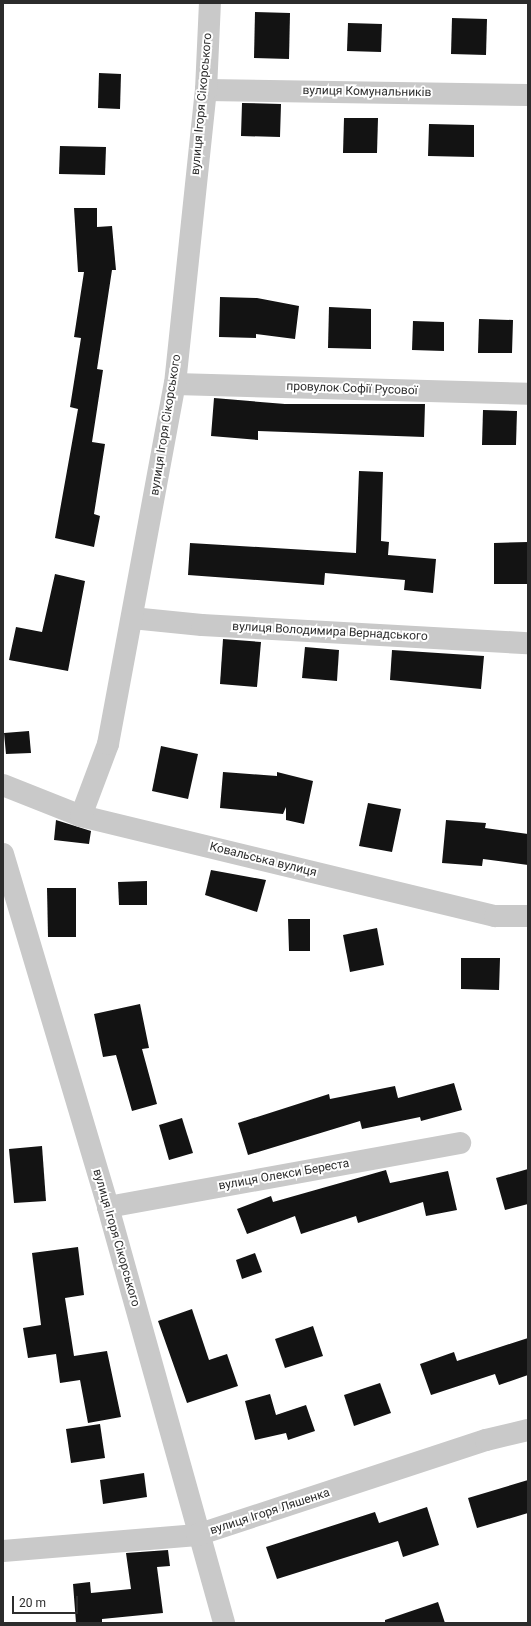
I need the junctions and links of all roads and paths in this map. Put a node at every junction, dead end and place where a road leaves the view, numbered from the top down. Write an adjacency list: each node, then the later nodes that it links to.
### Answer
1 (210, 3): 2 (street, вулиця Ігоря Сікорського)
2 (206, 90): 3 (street, вулиця Комунальників); 4 (street, вулиця Ігоря Сікорського)
3 (528, 95)
4 (176, 384): 5 (street, провулок Софії Русової); 6 (street, вулиця Ігоря Сікорського)
5 (528, 394)
6 (132, 618): 7 (street, вулиця Володимира Вернадського); 9 (street, вулиця Ігоря Сікорського)
7 (528, 643)
8 (3, 785): 9 (street, Ковальська вулиця)
9 (81, 816): 11 (street, Ковальська вулиця)
10 (3, 854): 13 (street, вулиця Ігоря Сікорського)
11 (528, 916)
12 (460, 1142): 13 (street, вулиця Олекси Береста)
13 (108, 1207): 15 (street, вулиця Ігоря Сікорського)
14 (528, 1430): 15 (street, вулиця Ігоря Ляшенка)
15 (197, 1536): 16 (street, вулиця Ігоря Ляшенка); 17 (street, вулиця Ігоря Сікорського)
16 (3, 1551)
17 (224, 1623)

